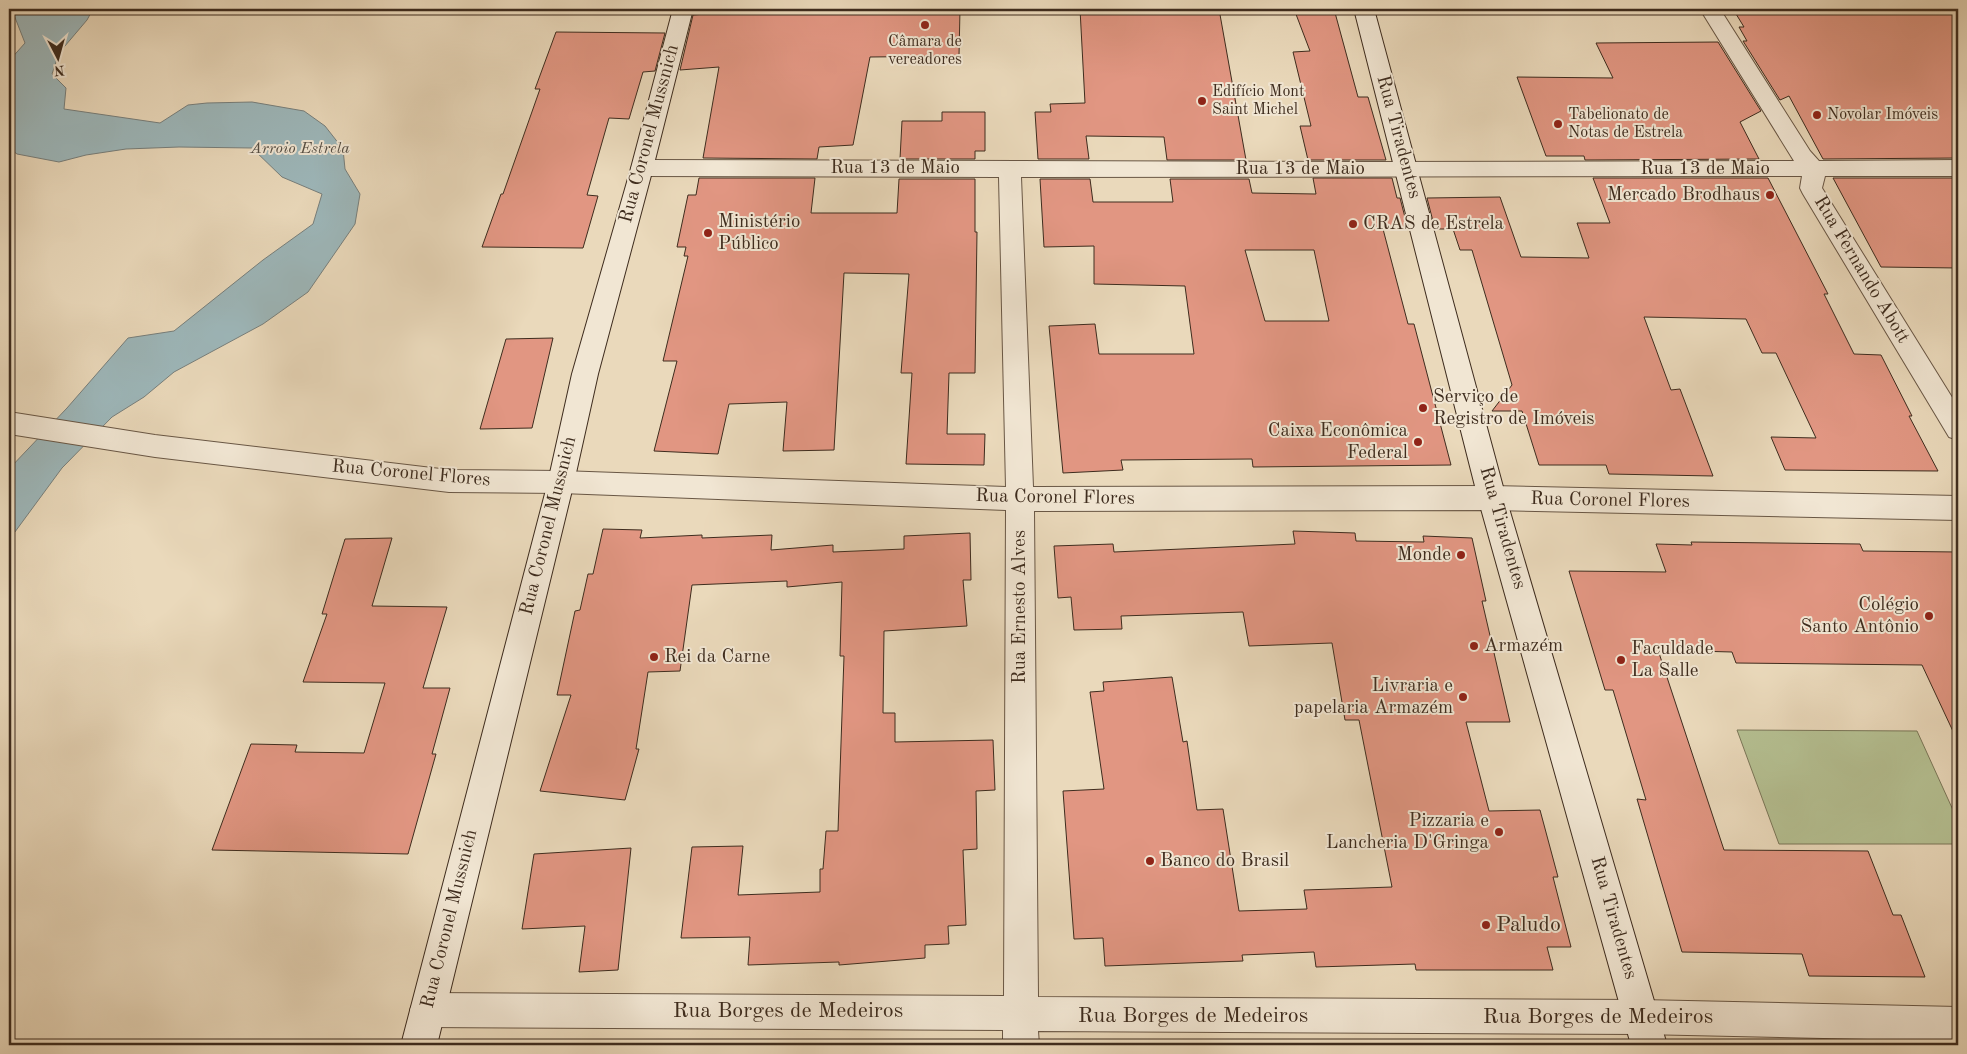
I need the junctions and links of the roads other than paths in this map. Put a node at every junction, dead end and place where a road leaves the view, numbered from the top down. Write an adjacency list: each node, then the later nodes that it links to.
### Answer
1 (683, 9): 4 (street, Rua Coronel Mussnich)
2 (1364, 9): 7 (street, Rua Tiradentes)
3 (1710, 9): 8 (street, Rua Fernando Abott)
4 (642, 168): 6 (street, Rua 13 de Maio); 11 (street, Rua Coronel Mussnich)
5 (1958, 168): 8 (street, Rua 13 de Maio)
6 (1010, 169): 7 (street, Rua 13 de Maio); 13 (street, Rua Ernesto Alves)
7 (1405, 169): 8 (street, Rua 13 de Maio); 12 (street, Rua Tiradentes)
8 (1814, 170): 10 (street, Rua Fernando Abott)
9 (11, 423): 11 (street, Rua Coronel Flores)
10 (1958, 429)
11 (561, 482): 13 (street, Rua Coronel Flores); 15 (street, Rua Coronel Mussnich)
12 (1492, 498): 13 (street, Rua Coronel Flores); 14 (street, Rua Coronel Flores); 18 (street, Rua Tiradentes)
13 (1020, 499): 17 (street, Rua Ernesto Alves)
14 (1958, 508)
15 (427, 1010): 17 (street, Rua Borges de Medeiros); 19 (street, Rua Coronel Mussnich)
16 (1958, 1024): 18 (street, Rua Borges de Medeiros)
17 (1020, 1029): 18 (street, Rua Borges de Medeiros)
18 (1645, 1031)
19 (419, 1045)

